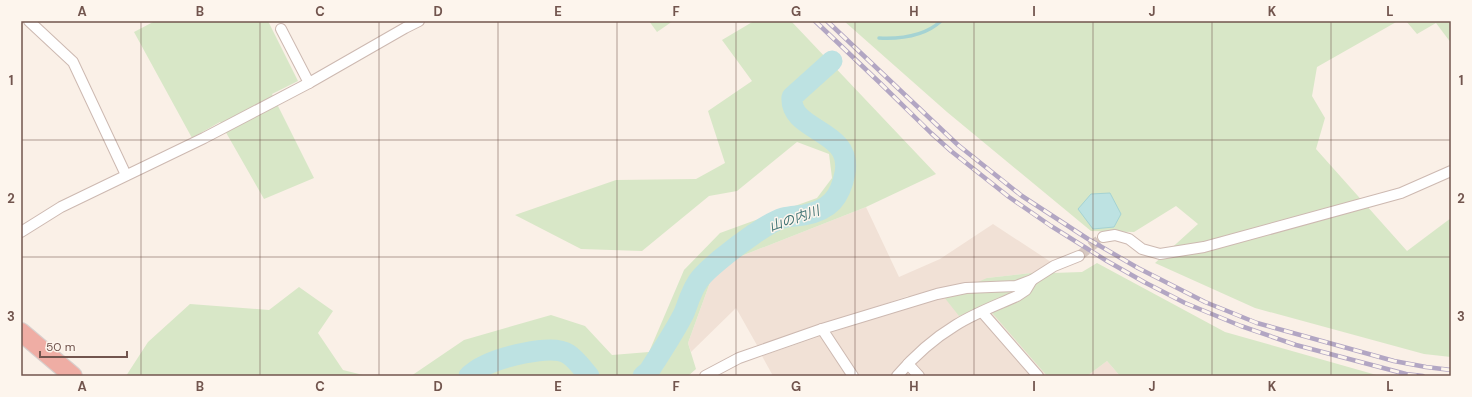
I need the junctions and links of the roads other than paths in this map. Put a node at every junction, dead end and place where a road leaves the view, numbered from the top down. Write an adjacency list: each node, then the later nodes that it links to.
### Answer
1 (28, 21): 7 (street)
2 (419, 21): 3 (street)
3 (403, 24): 5 (street)
4 (281, 29): 5 (street)
5 (309, 83): 7 (street)
6 (1451, 171): 9 (street)
7 (126, 175): 8 (street)
8 (21, 232)
9 (1103, 237)
10 (1079, 256): 11 (street)
11 (1032, 280): 12 (street); 13 (street)
12 (982, 312): 15 (street); 21 (street)
13 (822, 329): 17 (street); 18 (street)
14 (21, 332): 16 (highway)
15 (908, 364): 19 (street); 20 (street)
16 (73, 376)
17 (704, 376)
18 (853, 376)
19 (897, 376)
20 (919, 376)
21 (1038, 376)

